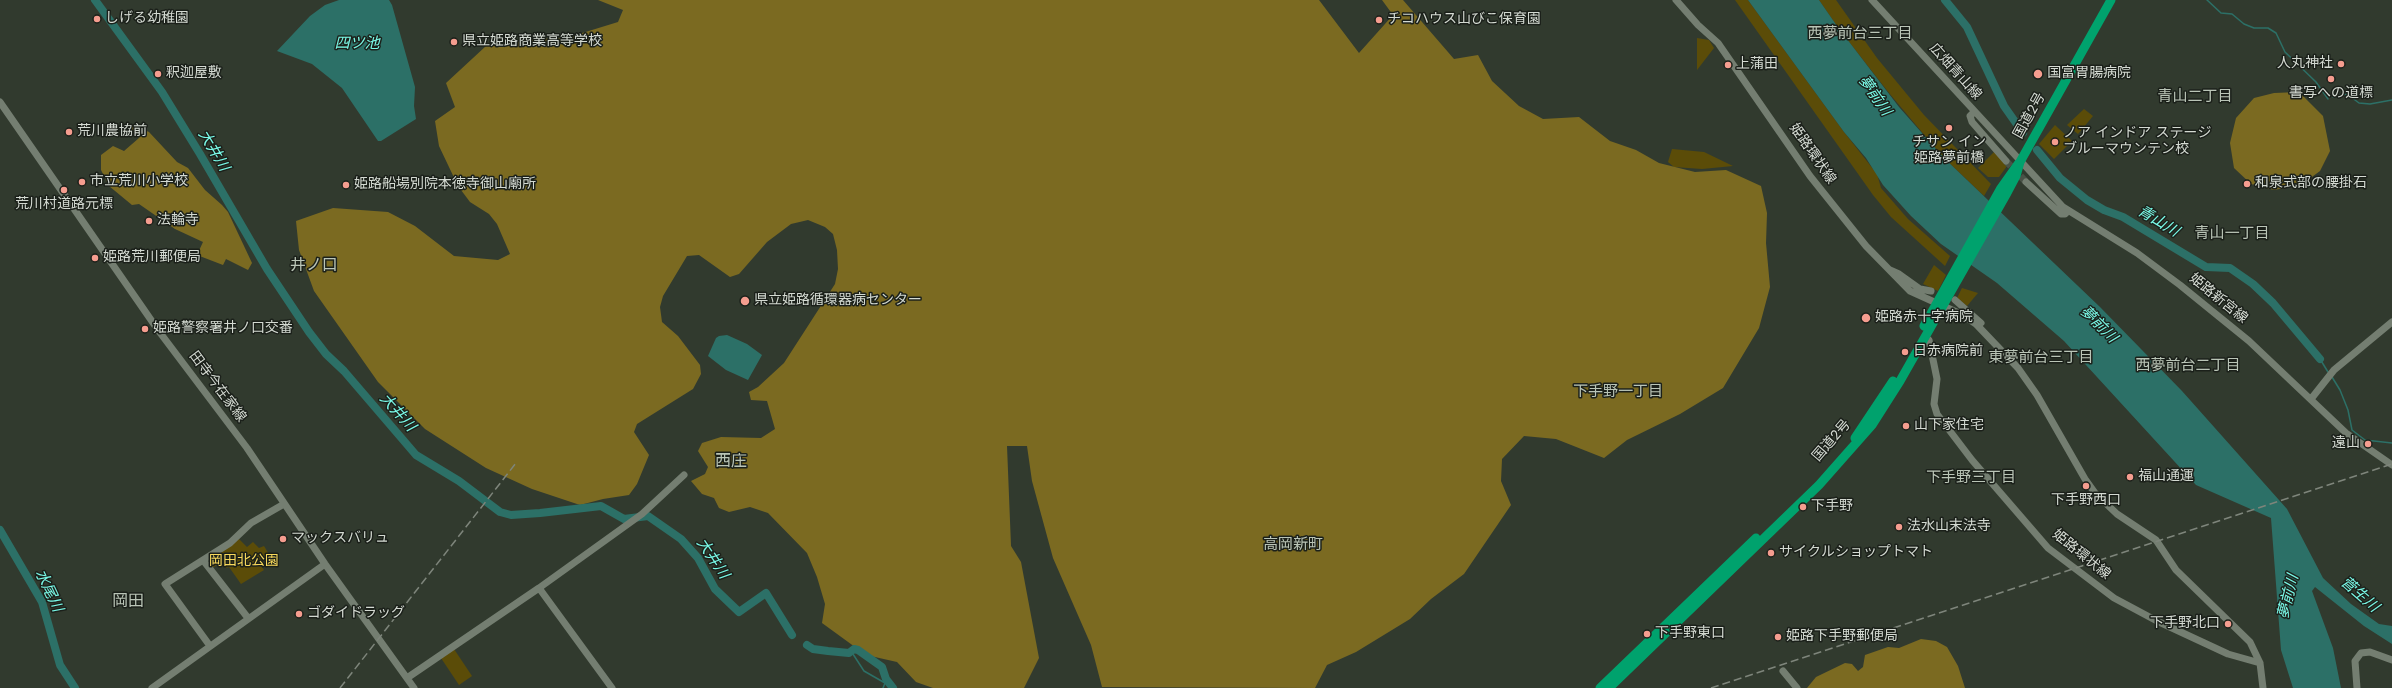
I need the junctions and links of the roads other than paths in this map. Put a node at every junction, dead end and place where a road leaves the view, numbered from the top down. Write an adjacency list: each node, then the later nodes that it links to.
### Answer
1 (1676, 0): 10 (main road, 姫路環状線)
2 (1872, 0): 5 (main road, 広畑青山線)
3 (2111, 0): 7 (highway, 国道2号)
4 (0, 102): 20 (main road, 田寺今在家線)
5 (1974, 112): 6 (main road); 7 (main road, 広畑青山線)
6 (2006, 161)
7 (2020, 162): 9 (main road, 姫路新宮線); 13 (highway, 国道2号)
8 (2026, 182): 9 (main road)
9 (2068, 211): 17 (main road, 姫路新宮線)
10 (1889, 270): 11 (main road); 13 (main road, 姫路環状線)
11 (1931, 292)
12 (1955, 300): 16 (main road)
13 (1940, 305): 15 (highway, 国道2号); 16 (main road, 姫路環状線); 33 (highway, 国道2号)
14 (2392, 322): 17 (main road)
15 (1925, 337): 27 (main road, 姫路環状線); 34 (highway, 国道2号)
16 (1990, 338): 27 (main road)
17 (2311, 399): 18 (main road, 姫路新宮線)
18 (2392, 465)
19 (684, 475): 23 (main road)
20 (284, 504): 21 (main road); 22 (main road, 田寺今在家線)
21 (203, 560): 24 (main road); 25 (main road)
22 (325, 564): 24 (main road); 29 (main road, 田寺今在家線)
23 (539, 588): 29 (main road); 32 (main road)
24 (248, 618): 25 (main road)
25 (210, 646): 30 (main road)
26 (2392, 660): 37 (main road)
27 (2260, 663): 36 (main road)
28 (1783, 670): 35 (main road)
29 (407, 678): 31 (main road, 田寺今在家線)
30 (152, 688)
31 (414, 688)
32 (612, 688)
33 (1600, 688)
34 (1609, 688)
35 (1797, 688)
36 (2263, 688)
37 (2357, 688)

